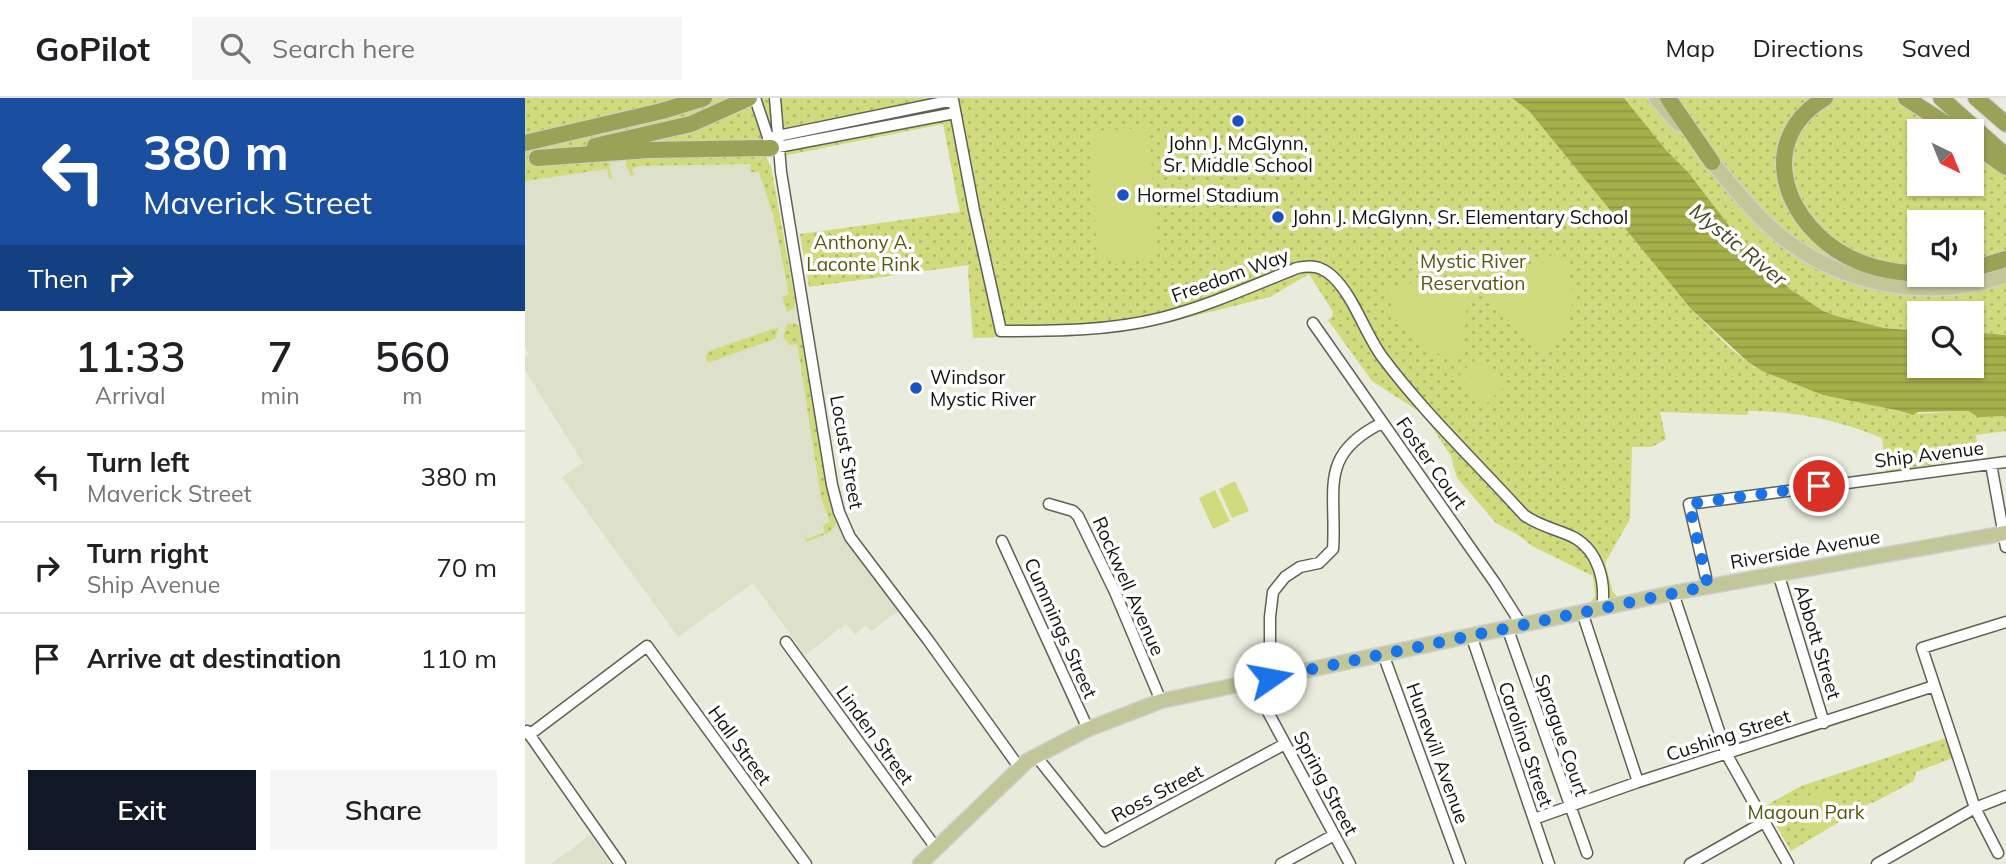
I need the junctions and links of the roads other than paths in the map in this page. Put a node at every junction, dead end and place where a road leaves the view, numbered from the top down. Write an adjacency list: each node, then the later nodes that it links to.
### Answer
1 (704, 98): 15 (highway)
2 (749, 98): 18 (highway)
3 (755, 98): 14 (street, Locust Street)
4 (775, 98): 14 (street, Locust Street)
5 (1656, 98): 19 (main road)
6 (1668, 98): 19 (highway)
7 (1825, 98): 23 (highway)
8 (1906, 98): 12 (highway)
9 (1941, 98): 17 (highway)
10 (1976, 98): 13 (highway)
11 (955, 113): 14 (street); 14 (street, Freedom Way); 35 (street, Freedom Way)
12 (1938, 119)
13 (2006, 124)
14 (774, 142): 18 (highway); 51 (street, Locust Street)
15 (525, 143)
16 (1985, 152): 20 (highway)
17 (2006, 156)
18 (531, 159)
19 (1711, 162): 24 (main road)
20 (2006, 167)
21 (2006, 259): 22 (highway)
22 (1984, 265)
23 (1907, 273)
24 (2006, 275)
25 (1313, 323): 26 (street, Foster Court)
26 (1381, 423): 38 (street, Foster Court); 42 (street, Spring Street)
27 (2006, 462): 28 (street, Ship Avenue)
28 (1991, 464): 30 (street); 33 (street, Ship Avenue)
29 (1049, 503): 44 (street, Rockwell Avenue)
30 (2005, 538): 32 (main road, Riverside Avenue)
31 (1002, 541): 46 (street, Cummings Street)
32 (1778, 573): 33 (main road, Riverside Avenue); 45 (street, Abbott Street)
33 (1708, 586): 34 (main road, Riverside Avenue)
34 (1673, 593): 35 (main road, Riverside Avenue); 49 (street)
35 (1602, 608): 36 (main road, Riverside Avenue)
36 (1582, 612): 38 (main road, Riverside Avenue); 52 (street)
37 (2006, 622): 43 (street)
38 (1514, 626): 39 (main road, Riverside Avenue); 54 (street, Sprague Court)
39 (1471, 635): 41 (main road, Riverside Avenue); 56 (street, Carolina Street)
40 (786, 642): 59 (street, Linden Street)
41 (1383, 654): 42 (main road, Riverside Avenue); 67 (street, Hunewill Avenue)
42 (1264, 679): 44 (main road, Riverside Avenue); 48 (street, Spring Street)
43 (1934, 686): 45 (street, Cushing Street); 55 (street)
44 (1161, 701): 46 (main road, Riverside Avenue)
45 (1824, 723): 49 (street, Cushing Street)
46 (1088, 729): 50 (main road, Riverside Avenue)
47 (527, 732): 63 (street); 64 (street, Hall Street)
48 (1285, 744): 50 (street, Ross Street); 58 (street, Spring Street)
49 (1727, 755): 52 (street, Cushing Street); 57 (street)
50 (1036, 756): 51 (main road, Riverside Avenue)
51 (1019, 767): 59 (main road, Riverside Avenue)
52 (1638, 782): 54 (street, Cushing Street)
53 (2006, 796): 55 (street)
54 (1569, 807): 56 (street, Cushing Street); 60 (street, Sprague Court)
55 (1975, 808): 61 (street); 71 (street)
56 (1534, 819): 68 (street, Carolina Street)
57 (1764, 822): 69 (street); 70 (street)
58 (1335, 835): 65 (street); 66 (street, Spring Street)
59 (936, 848): 62 (main road, Riverside Avenue)
60 (1587, 853)
61 (1998, 853)
62 (924, 862)
63 (620, 864)
64 (806, 864)
65 (1281, 864)
66 (1350, 864)
67 (1460, 864)
68 (1549, 864)
69 (1690, 864)
70 (1788, 864)
71 (1877, 864)

